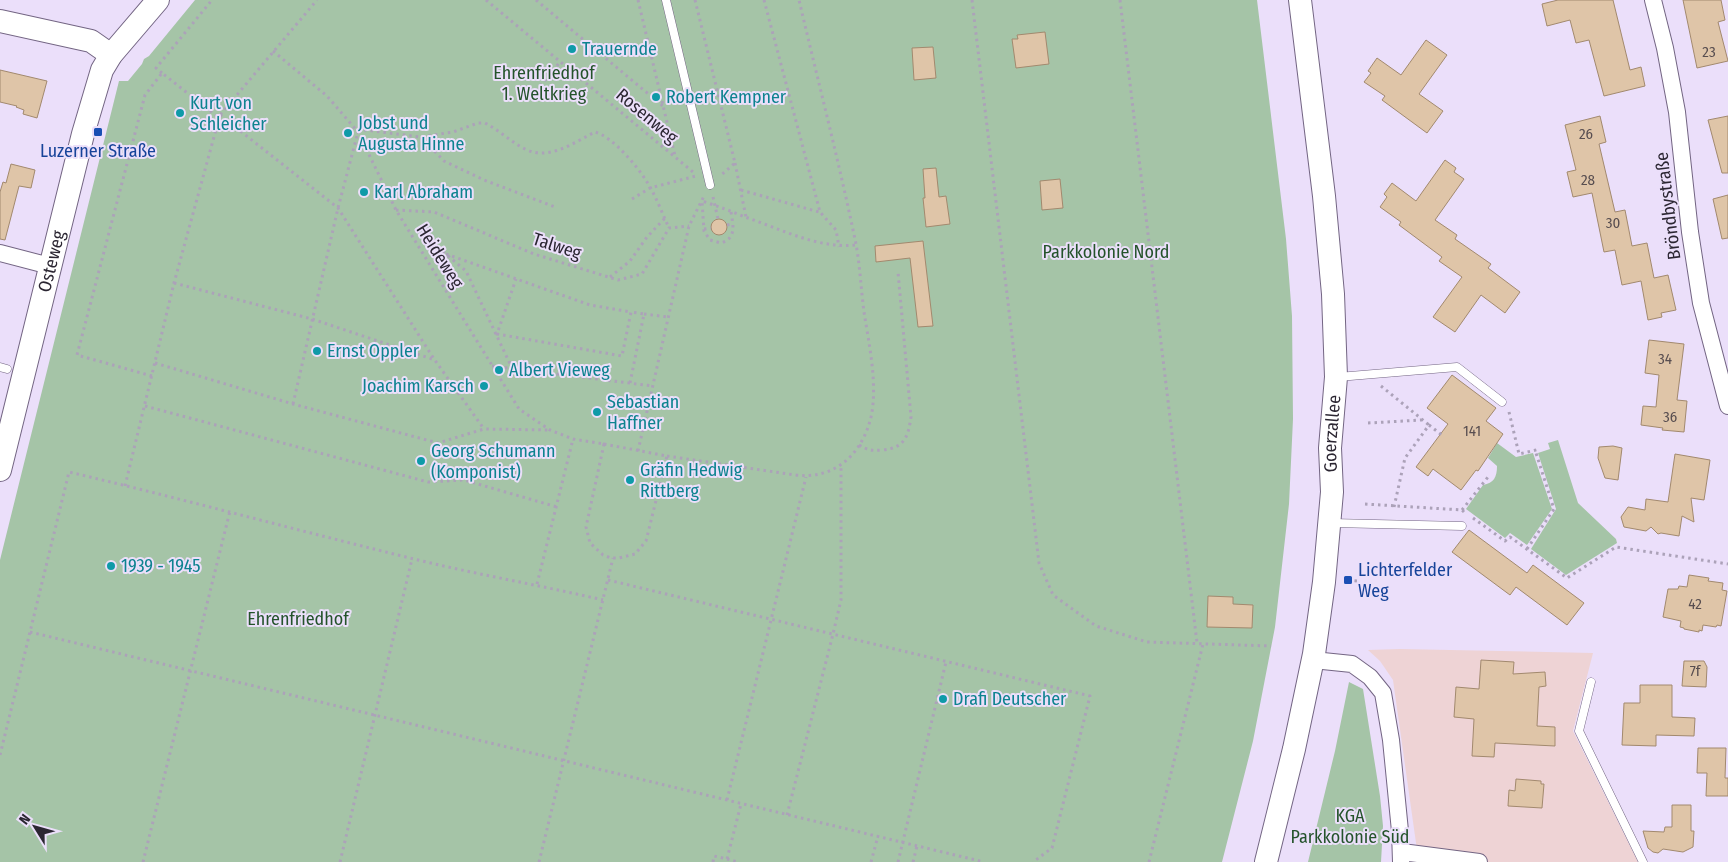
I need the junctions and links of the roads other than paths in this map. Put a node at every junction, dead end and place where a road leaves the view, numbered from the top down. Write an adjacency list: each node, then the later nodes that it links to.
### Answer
1 (158, 0): 6 (main road)
2 (666, 0): 7 (lane)
3 (1300, 0): 10 (main road, Goerzallee)
4 (1653, 0): 12 (street, Bröndbystraße)
5 (0, 21): 6 (main road)
6 (111, 55): 9 (main road, Osteweg)
7 (710, 185)
8 (0, 253): 9 (street)
9 (50, 266): 13 (main road, Osteweg)
10 (1336, 377): 11 (lane); 14 (main road, Goerzallee)
11 (1502, 402)
12 (1728, 406)
13 (0, 470)
14 (1330, 523): 15 (lane); 16 (main road, Goerzallee)
15 (1462, 526)
16 (1313, 660): 18 (street); 19 (main road, Goerzallee)
17 (1591, 682): 21 (lane)
18 (1402, 857): 20 (street)
19 (1266, 862)
20 (1479, 862)
21 (1643, 862)

